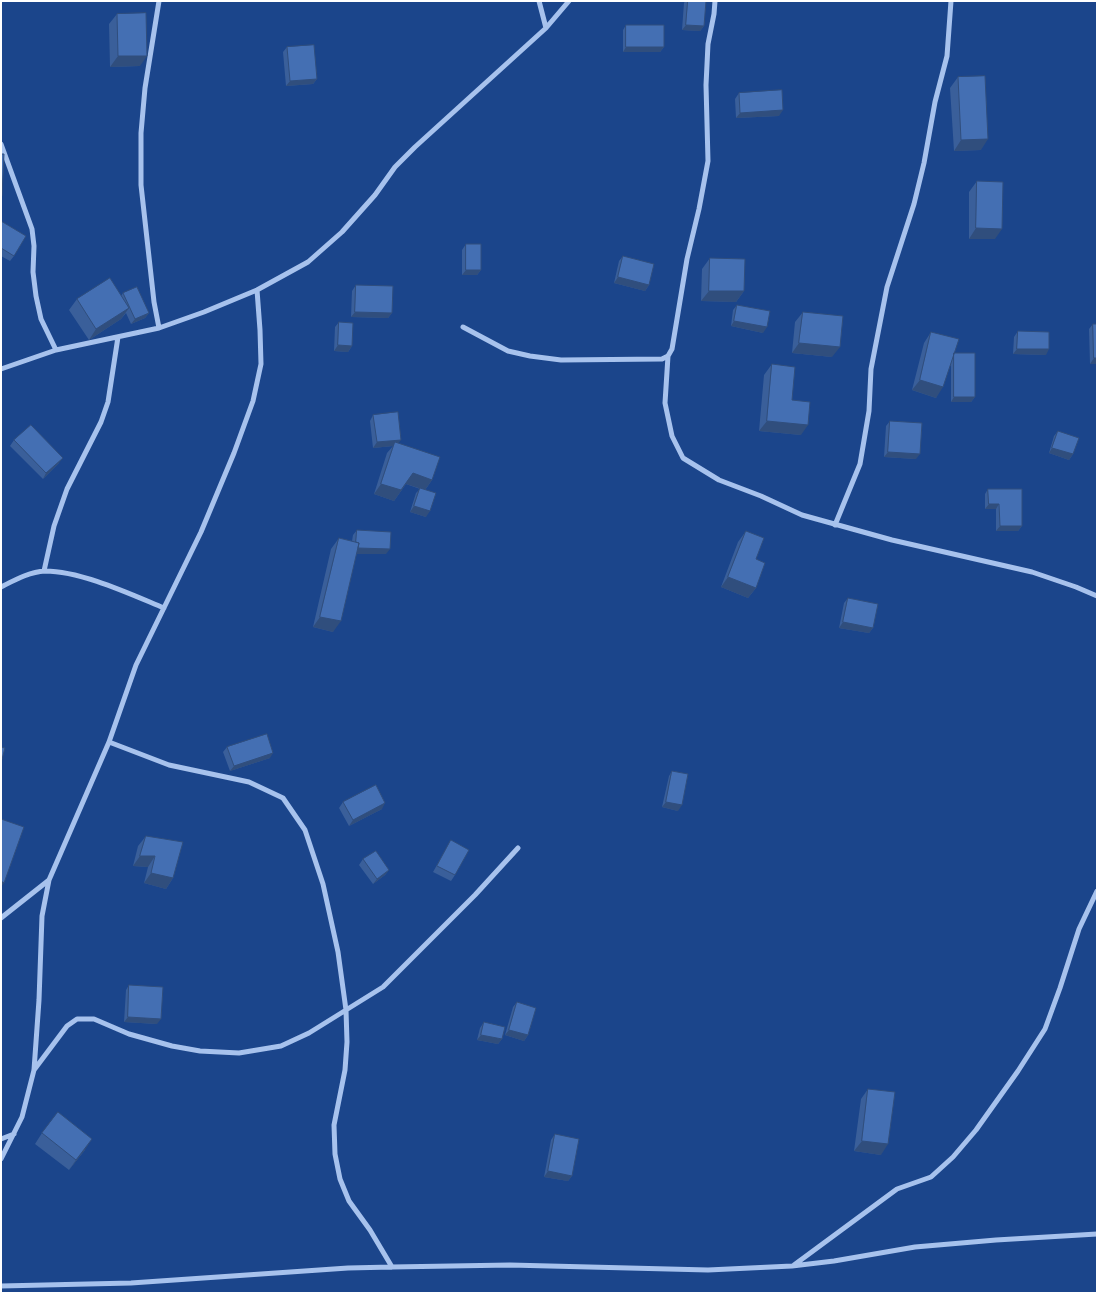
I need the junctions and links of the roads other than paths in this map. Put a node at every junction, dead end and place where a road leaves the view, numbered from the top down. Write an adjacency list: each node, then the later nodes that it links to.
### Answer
1 (160, 1): 10 (street)
2 (539, 1): 6 (street)
3 (569, 1): 6 (street)
4 (715, 1): 13 (street)
5 (951, 1): 15 (street)
6 (546, 28): 8 (street)
7 (1, 144): 12 (street)
8 (256, 290): 10 (street); 19 (street)
9 (463, 327): 13 (street)
10 (159, 328): 11 (street)
11 (118, 337): 12 (street); 16 (street)
12 (56, 350): 14 (street)
13 (668, 356): 15 (street)
14 (1, 369)
15 (835, 524): 18 (street)
16 (44, 571): 17 (street); 19 (street)
17 (1, 587)
18 (1097, 596)
19 (164, 608): 20 (street)
20 (109, 742): 22 (street); 25 (street)
21 (518, 848): 25 (street)
22 (49, 880): 24 (street); 26 (street)
23 (1097, 891): 31 (street)
24 (1, 918)
25 (346, 1010): 26 (street); 32 (street)
26 (34, 1070): 27 (street)
27 (14, 1134): 28 (street); 29 (street)
28 (1, 1140)
29 (1, 1159)
30 (1097, 1234): 31 (street)
31 (792, 1266): 32 (street)
32 (392, 1267): 33 (street)
33 (1, 1286)

